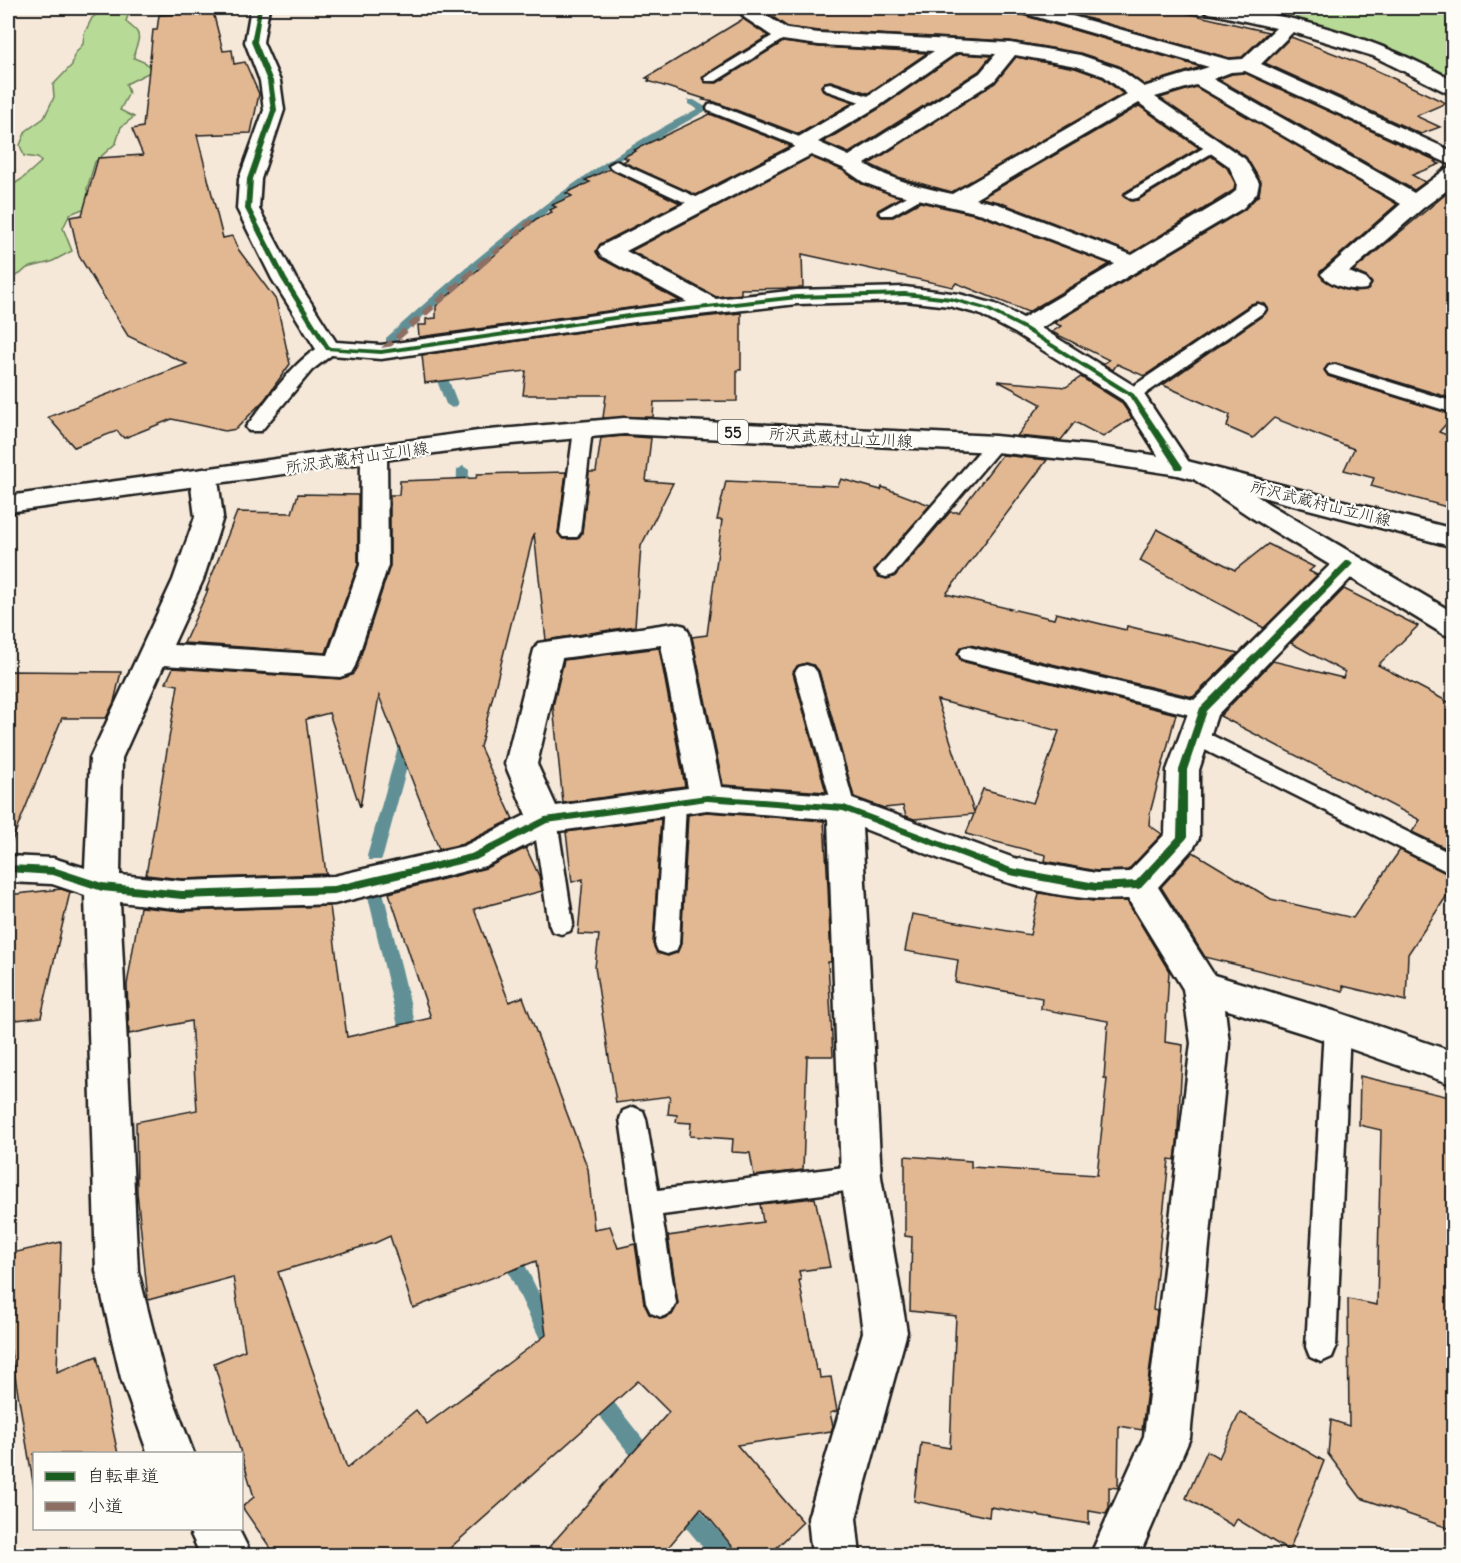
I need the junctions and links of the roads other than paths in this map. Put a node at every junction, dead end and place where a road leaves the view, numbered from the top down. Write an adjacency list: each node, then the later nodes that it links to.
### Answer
1 (260, 8): 38 (street)
2 (746, 8): 9 (street)
3 (1026, 8): 13 (street)
4 (1211, 8): 7 (street)
5 (1446, 8): 6 (street)
6 (1454, 9)
7 (1246, 11): 8 (street)
8 (1289, 26): 12 (street); 17 (street)
9 (782, 34): 11 (street); 14 (lane)
10 (1014, 42): 11 (street); 18 (street); 24 (street)
11 (952, 47): 19 (street)
12 (1248, 65): 13 (street); 23 (street)
13 (1228, 66): 15 (street)
14 (711, 78)
15 (1198, 78): 18 (street); 30 (street)
16 (830, 87): 19 (lane)
17 (1454, 90)
18 (1139, 94): 22 (street); 29 (street)
19 (872, 102): 21 (street)
20 (714, 108): 21 (lane)
21 (806, 145): 24 (street); 31 (street)
22 (1215, 145): 28 (lane); 33 (street)
23 (1454, 160)
24 (850, 164): 27 (street)
25 (615, 165): 31 (lane)
26 (1454, 174): 30 (street)
27 (920, 193): 29 (street); 32 (lane)
28 (1132, 195)
29 (957, 200): 33 (street)
30 (1415, 203): 34 (street)
31 (700, 204): 35 (street)
32 (887, 212)
33 (1133, 263): 37 (street)
34 (1358, 284)
35 (712, 306): 37 (street); 38 (street)
36 (1258, 309): 40 (lane)
37 (1024, 328): 40 (street)
38 (328, 350): 42 (lane)
39 (1335, 370): 41 (lane)
40 (1132, 395): 46 (street)
41 (1454, 408)
42 (255, 427)
43 (583, 430): 44 (street, 所沢武蔵村山立川線 / 55); 45 (street, 所沢武蔵村山立川線 / 55); 49 (lane)
44 (995, 444): 46 (street, 所沢武蔵村山立川線 / 55); 52 (lane)
45 (374, 455): 47 (street, 所沢武蔵村山立川線 / 55); 54 (street)
46 (1192, 470): 50 (street, 所沢武蔵村山立川線 / 55); 51 (street)
47 (204, 479): 48 (street, 所沢武蔵村山立川線 / 55); 54 (street)
48 (8, 504)
49 (570, 533)
50 (1454, 538)
51 (1349, 563): 53 (street); 57 (street)
52 (886, 571)
53 (1454, 627)
54 (154, 654): 64 (street)
55 (969, 654): 57 (lane)
56 (806, 672): 59 (lane)
57 (1199, 723): 61 (lane); 63 (street)
58 (691, 801): 59 (street); 60 (street); 60 (street); 66 (lane)
59 (844, 808): 63 (street); 71 (street)
60 (545, 820): 64 (street); 65 (lane)
61 (1454, 866)
62 (8, 869): 64 (street)
63 (1138, 885): 67 (street)
64 (102, 887): 75 (street)
65 (561, 924)
66 (667, 944)
67 (1201, 986): 68 (street); 79 (street)
68 (1337, 1028): 69 (street); 74 (lane)
69 (1454, 1069)
70 (633, 1119): 72 (lane)
71 (861, 1177): 72 (lane); 78 (street)
72 (646, 1204): 73 (lane)
73 (661, 1303)
74 (1321, 1347)
75 (170, 1452)
76 (212, 1530): 77 (street)
77 (228, 1556)
78 (836, 1556)
79 (1114, 1556)

